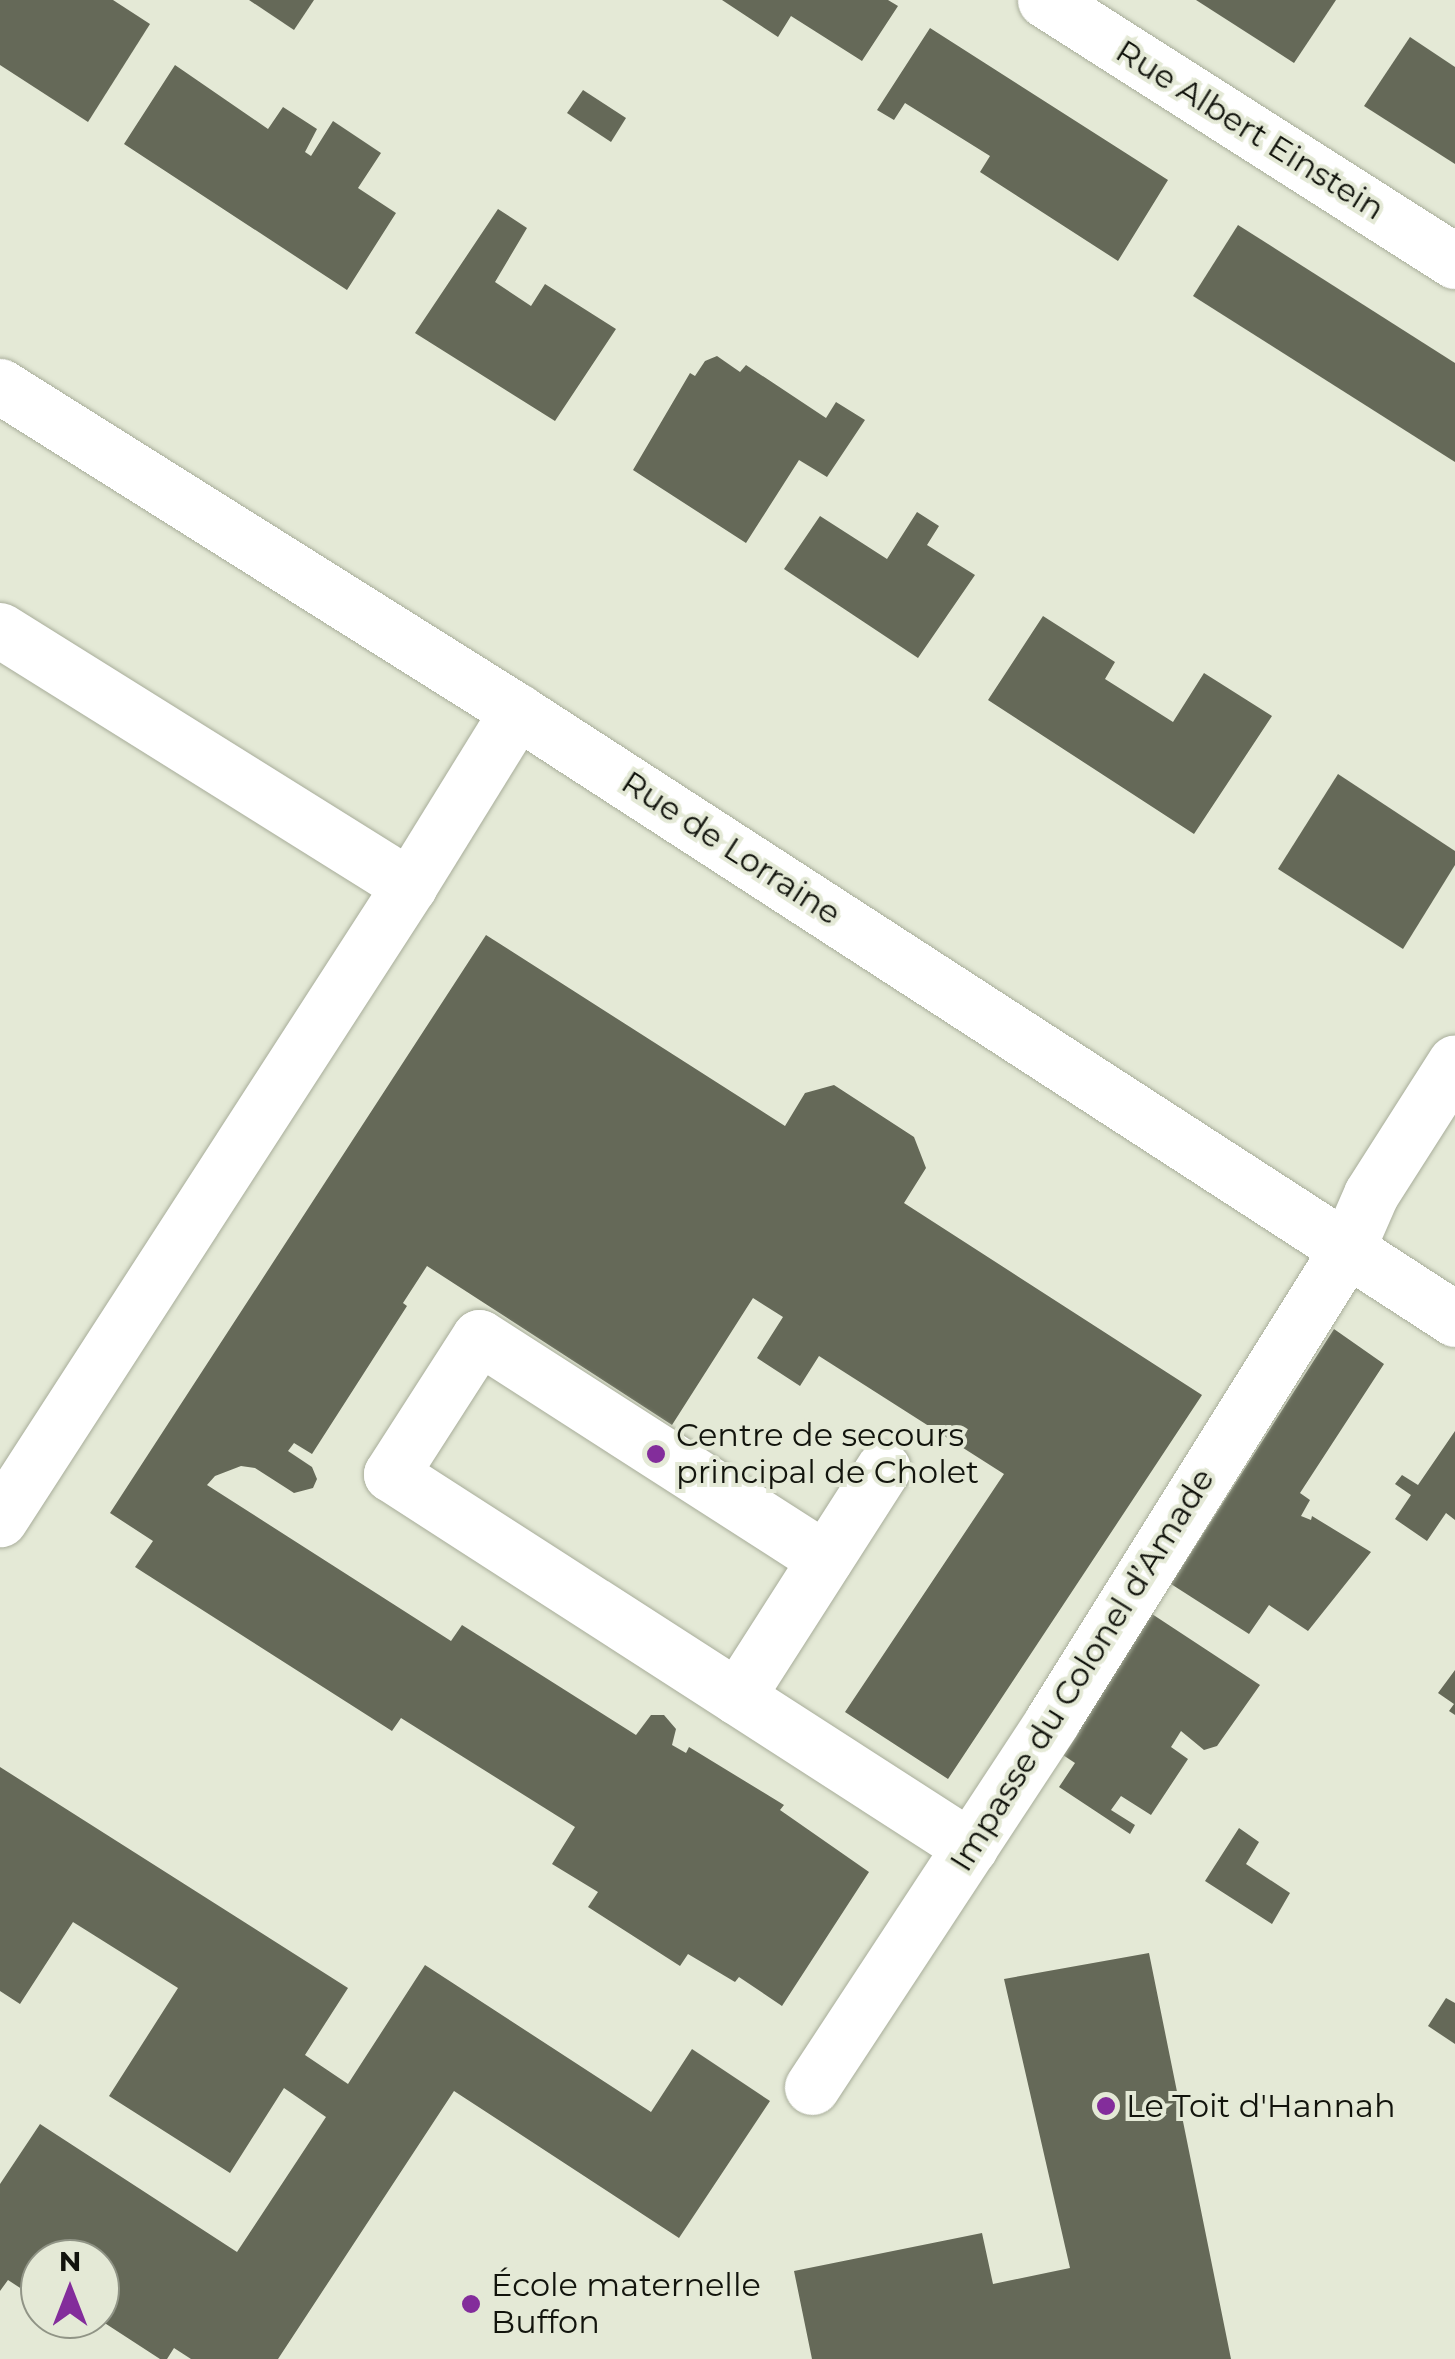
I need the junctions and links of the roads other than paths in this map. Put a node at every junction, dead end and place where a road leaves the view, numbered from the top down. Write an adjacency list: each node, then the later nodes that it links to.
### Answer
1 (1045, 0): 2 (street, Rue Albert Einstein)
2 (1455, 261)
3 (0, 386): 5 (street, Rue de Lorraine)
4 (0, 630): 6 (street)
5 (517, 711): 6 (street); 8 (street, Rue de Lorraine)
6 (409, 886): 11 (street)
7 (1455, 1062): 8 (street, Impasse du Colonel d’Amade)
8 (1346, 1249): 9 (street, Rue de Lorraine); 14 (street, Impasse du Colonel d’Amade)
9 (1455, 1318)
10 (883, 1469): 12 (street)
11 (0, 1518)
12 (825, 1559): 13 (street); 13 (street)
13 (737, 1697): 14 (street)
14 (970, 1846): 15 (street, Impasse du Colonel d’Amade)
15 (812, 2087)

